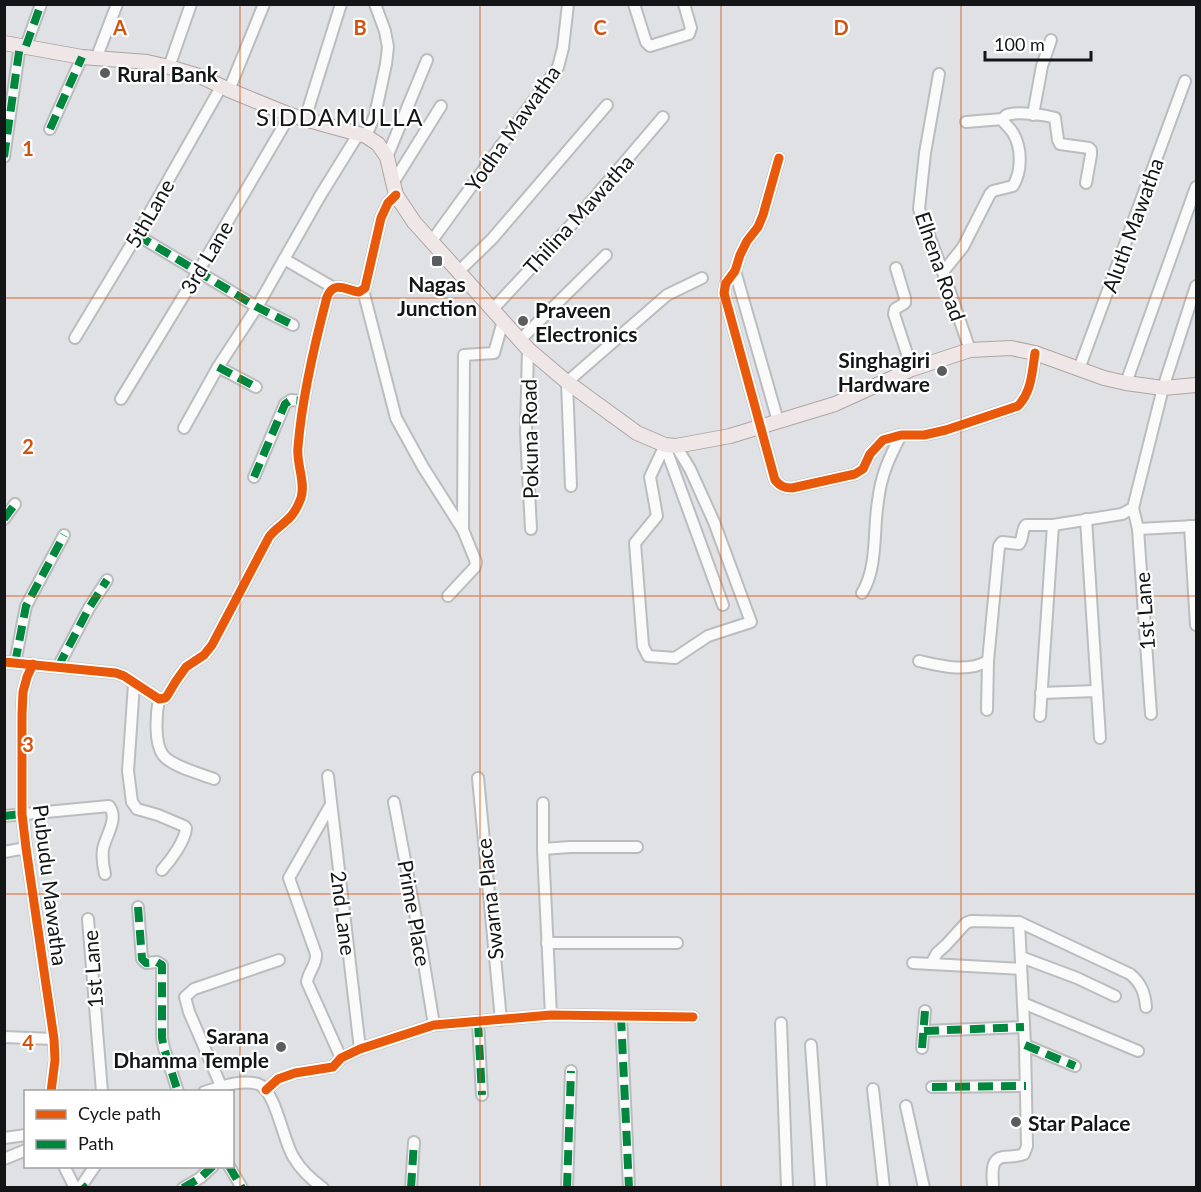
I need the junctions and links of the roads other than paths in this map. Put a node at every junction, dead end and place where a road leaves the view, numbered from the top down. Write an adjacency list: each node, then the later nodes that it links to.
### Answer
1 (41, 4): 12 (street)
2 (117, 4): 13 (street)
3 (191, 4): 15 (street)
4 (264, 4): 18 (street, 5thLane)
5 (341, 4): 24 (street)
6 (375, 4): 28 (street)
7 (568, 4): 36 (street, Yodha Mawatha)
8 (634, 4): 9 (street)
9 (684, 4)
10 (1051, 40): 22 (street)
11 (4, 43): 12 (main road)
12 (23, 46): 13 (main road); 29 (street)
13 (89, 58): 15 (main road); 27 (street)
14 (427, 60): 30 (street)
15 (169, 67): 18 (main road)
16 (939, 74): 43 (street, Elhena Road)
17 (1185, 81): 58 (street, Aluth Mawatha)
18 (225, 89): 21 (main road); 35 (street, 5thLane)
19 (607, 105): 40 (street)
20 (441, 106): 34 (street)
21 (290, 115): 24 (main road); 42 (street, 3rd Lane)
22 (1033, 115): 25 (street); 32 (street)
23 (663, 117): 49 (street, Thilina Mawatha)
24 (305, 119): 28 (main road)
25 (1003, 119): 26 (street); 43 (street)
26 (966, 122)
27 (50, 129)
28 (362, 135): 30 (main road); 38 (street)
29 (4, 157)
30 (387, 157): 34 (main road)
31 (779, 158): 41 (street)
32 (1086, 183)
33 (1197, 187): 60 (street)
34 (394, 189): 36 (main road); 47 (street)
35 (137, 235): 42 (street); 52 (street, 5thLane)
36 (431, 242): 40 (main road)
37 (606, 255): 53 (street)
38 (284, 259): 46 (street); 48 (street)
39 (897, 268): 57 (street)
40 (459, 271): 49 (main road)
41 (735, 271): 66 (street); 67 (street)
42 (198, 272): 48 (street); 64 (street, 3rd Lane)
43 (943, 272): 54 (street, Elhena Road)
44 (702, 278): 59 (street)
45 (1197, 286): 63 (street)
46 (334, 288): 47 (street); 65 (street)
47 (363, 290): 81 (street)
48 (256, 307): 51 (street); 56 (street)
49 (492, 310): 50 (main road)
50 (503, 321): 53 (main road); 81 (street)
51 (293, 325)
52 (75, 338)
53 (524, 344): 59 (main road); 79 (street, Pokuna Road)
54 (970, 350): 55 (main road); 57 (main road)
55 (1035, 353): 58 (main road); 69 (street)
56 (218, 367): 62 (street); 68 (street)
57 (912, 369): 66 (main road)
58 (1079, 369): 60 (main road)
59 (567, 382): 70 (main road); 72 (street)
60 (1126, 383): 63 (main road)
61 (1197, 385): 63 (main road)
62 (256, 387)
63 (1163, 388): 74 (street)
64 (121, 399)
65 (304, 401): 71 (street); 96 (street)
66 (778, 421): 67 (main road)
67 (761, 427): 69 (street); 70 (main road)
68 (184, 428)
69 (901, 435): 84 (street)
70 (669, 446): 70 (street); 86 (street)
71 (254, 477)
72 (571, 486)
73 (15, 504): 75 (street)
74 (1132, 508): 76 (street); 80 (street, 1st Lane)
75 (4, 519)
76 (1086, 519): 77 (street); 94 (street)
77 (1053, 525): 89 (street); 95 (street)
78 (1193, 526): 80 (street); 87 (street)
79 (531, 529)
80 (1138, 529): 98 (street, 1st Lane)
81 (463, 530): 85 (street)
82 (64, 535): 90 (street)
83 (107, 580): 92 (street)
84 (862, 593)
85 (448, 596)
86 (723, 604)
87 (1197, 625)
88 (919, 661): 89 (street)
89 (988, 661): 97 (street)
90 (10, 662): 91 (street)
91 (33, 664): 92 (street); 107 (street, Pubudu Mawatha)
92 (58, 667): 93 (street)
93 (134, 684): 96 (street); 113 (street)
94 (1096, 691): 95 (street); 100 (street)
95 (1041, 693): 99 (street)
96 (159, 699): 102 (street)
97 (987, 710)
98 (1151, 714)
99 (1040, 716)
100 (1100, 738)
101 (328, 776): 106 (street, 2nd Lane)
102 (214, 778)
103 (478, 778): 132 (street, Swarna Place)
104 (394, 802): 135 (street, Prime Place)
105 (543, 803): 111 (street)
106 (330, 806): 143 (street, 2nd Lane); 145 (street)
107 (22, 814): 108 (street); 110 (street, Pubudu Mawatha); 114 (street)
108 (4, 816)
109 (637, 847): 111 (street)
110 (26, 848): 112 (street); 139 (street, Pubudu Mawatha)
111 (543, 849): 118 (street)
112 (4, 852)
113 (162, 870)
114 (105, 874)
115 (138, 907): 154 (street)
116 (88, 919): 153 (street, 1st Lane)
117 (1019, 922): 120 (street); 123 (street); 127 (street)
118 (547, 943): 119 (street); 129 (street)
119 (677, 943)
120 (1021, 957): 124 (street); 125 (street)
121 (279, 960): 148 (street)
122 (913, 963): 123 (street)
123 (931, 964): 124 (street)
124 (1022, 969): 126 (street)
125 (1115, 996)
126 (1023, 1003): 136 (street); 144 (street)
127 (1146, 1007)
128 (925, 1011): 137 (street)
129 (551, 1015): 130 (street); 132 (street)
130 (621, 1016): 131 (street); 175 (street)
131 (693, 1017)
132 (501, 1020): 133 (street)
133 (478, 1022): 135 (street); 157 (street)
134 (781, 1023): 176 (street)
135 (434, 1025): 143 (street)
136 (1024, 1027): 137 (street); 141 (street)
137 (924, 1031): 142 (street)
138 (4, 1037): 139 (street)
139 (54, 1039): 152 (street, Pubudu Mawatha)
140 (811, 1045): 177 (street)
141 (1025, 1045): 146 (street); 149 (street)
142 (922, 1048)
143 (360, 1049): 145 (street)
144 (1138, 1051)
145 (341, 1058): 156 (street)
146 (1075, 1066)
147 (571, 1071): 174 (street)
148 (222, 1086): 155 (street); 156 (street)
149 (1026, 1086): 150 (street); 180 (street)
150 (932, 1087)
151 (873, 1089): 178 (street)
152 (51, 1090)
153 (102, 1090)
154 (177, 1090)
155 (210, 1090)
156 (266, 1090): 168 (street)
157 (482, 1095)
158 (906, 1106): 179 (street)
159 (24, 1135): 160 (street)
160 (4, 1138)
161 (414, 1142): 173 (street)
162 (24, 1151): 163 (street)
163 (4, 1160)
164 (65, 1168): 169 (street)
165 (94, 1168): 169 (street)
166 (212, 1168): 170 (street)
167 (230, 1168): 171 (street)
168 (310, 1184): 172 (street)
169 (80, 1187)
170 (183, 1188)
171 (242, 1188)
172 (323, 1188)
173 (411, 1188)
174 (567, 1188)
175 (629, 1188)
176 (787, 1188)
177 (821, 1188)
178 (884, 1188)
179 (924, 1188)
180 (993, 1188)

